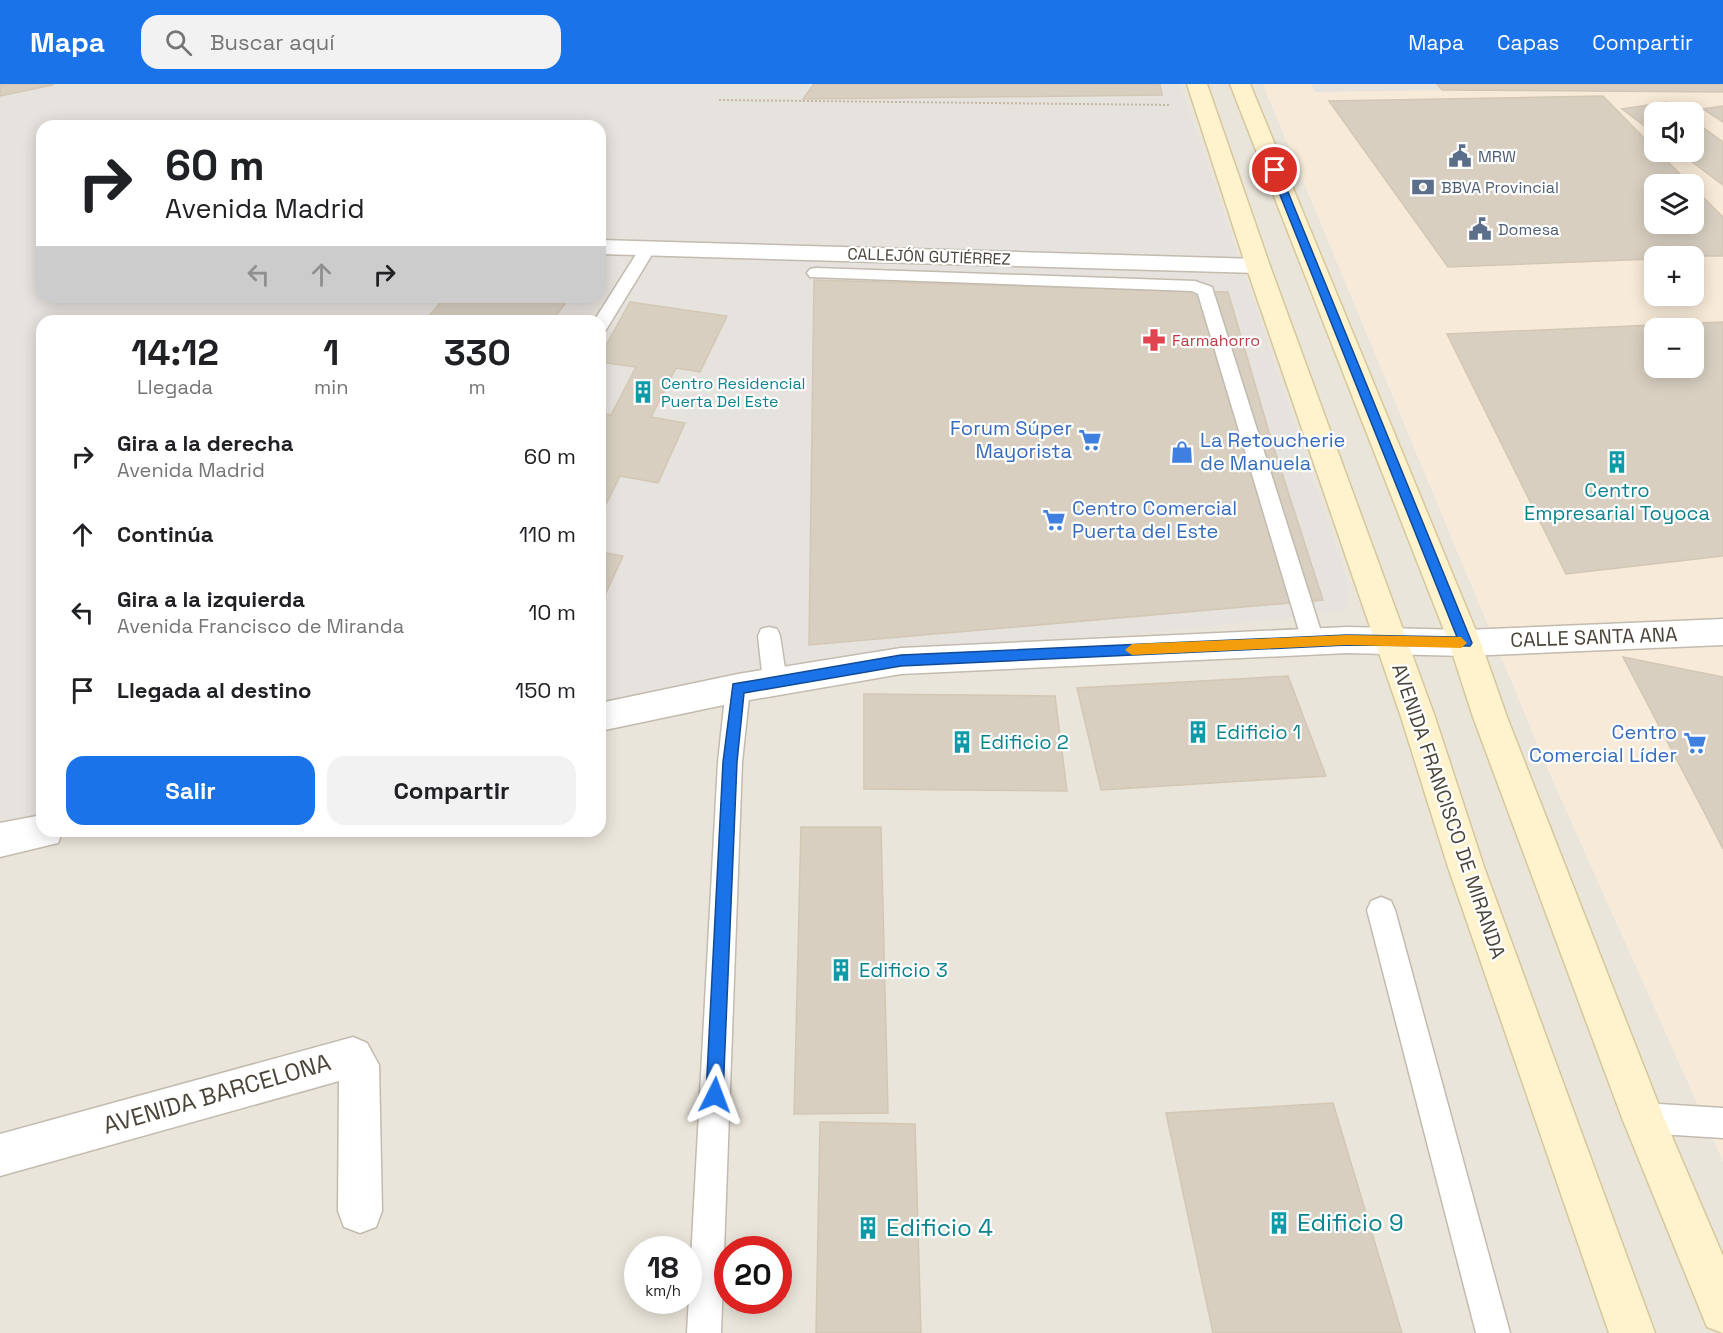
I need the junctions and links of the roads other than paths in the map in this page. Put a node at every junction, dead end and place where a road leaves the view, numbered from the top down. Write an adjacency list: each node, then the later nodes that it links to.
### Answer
1 (1240, 84): 12 (main road)
2 (1201, 95): 5 (main road, AVENIDA FRANCISCO DE MIRANDA)
3 (606, 247): 4 (street, CALLEJÓN GUTIÉRREZ)
4 (648, 249): 5 (street, CALLEJÓN GUTIÉRREZ); 7 (lane)
5 (1258, 266): 11 (main road, AVENIDA FRANCISCO DE MIRANDA)
6 (816, 273): 10 (lane)
7 (606, 316)
8 (1723, 632): 12 (street, CALLE SANTA ANA)
9 (769, 636): 13 (lane)
10 (1313, 641): 11 (street, CALLE SANTA ANA); 13 (street, CALLE SANTA ANA)
11 (1392, 642): 12 (street, CALLE SANTA ANA); 26 (main road, AVENIDA FRANCISCO DE MIRANDA)
12 (1466, 643): 19 (main road)
13 (775, 682): 14 (street, CALLE SANTA ANA)
14 (738, 688): 15 (street, CALLE SANTA ANA); 24 (lane)
15 (606, 710)
16 (36, 833): 17 (street)
17 (0, 840)
18 (1381, 910): 25 (lane)
19 (1643, 1118): 20 (lane); 23 (main road)
20 (1723, 1123)
21 (0, 1155): 22 (street, AVENIDA BARCELONA)
22 (360, 1211)
23 (1723, 1311)
24 (704, 1333)
25 (1493, 1333)
26 (1632, 1333)

